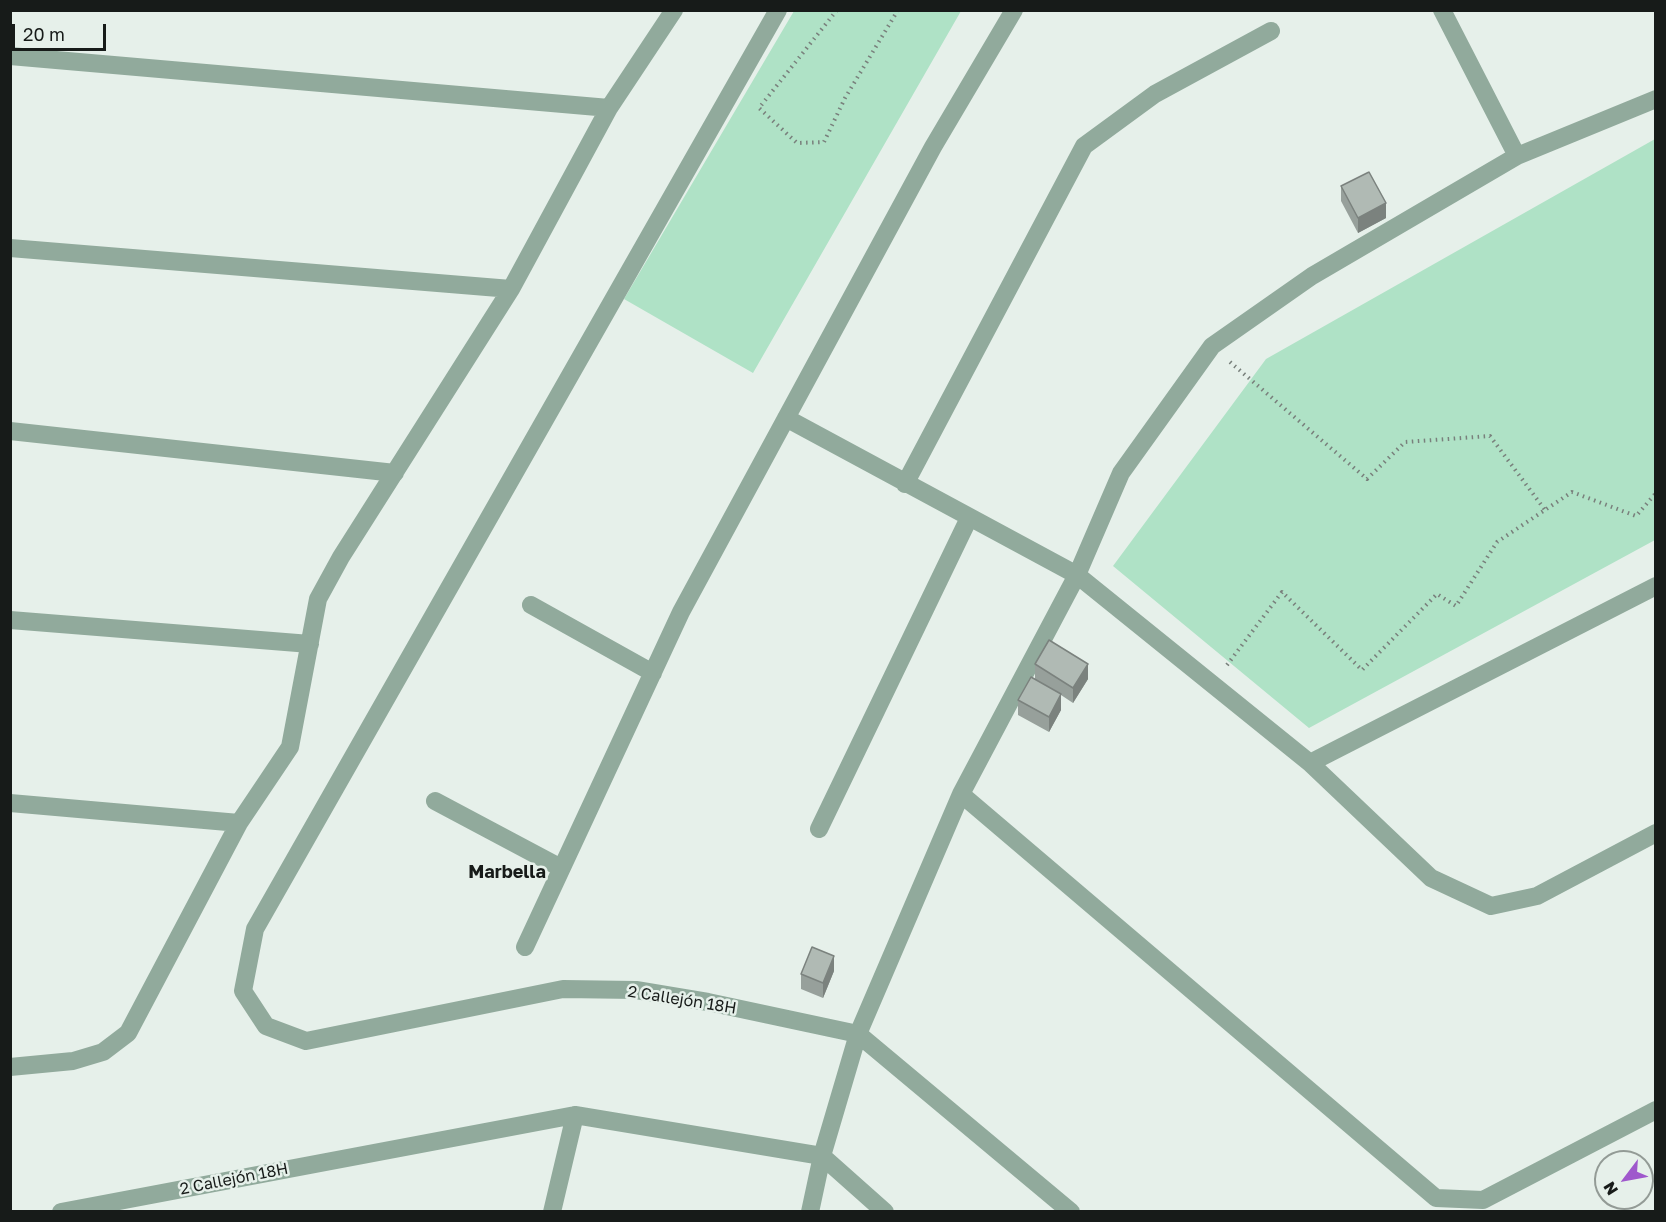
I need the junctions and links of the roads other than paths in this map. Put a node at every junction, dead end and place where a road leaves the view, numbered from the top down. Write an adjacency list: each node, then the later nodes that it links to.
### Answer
1 (674, 10): 8 (street)
2 (778, 10): 32 (street, 2 Callejón 18H)
3 (1014, 10): 12 (street)
4 (1442, 10): 9 (street)
5 (1271, 31): 15 (street)
6 (10, 56): 8 (street)
7 (1656, 99): 9 (street)
8 (609, 108): 11 (street)
9 (1517, 156): 17 (street)
10 (10, 248): 11 (street)
11 (511, 289): 14 (street)
12 (786, 418): 15 (street); 22 (street)
13 (10, 431): 14 (street)
14 (395, 472): 21 (street)
15 (905, 484): 16 (street)
16 (969, 518): 17 (street); 28 (street)
17 (1077, 575): 23 (street); 24 (street)
18 (1656, 586): 23 (street)
19 (531, 605): 22 (street)
20 (10, 620): 21 (street)
21 (310, 644): 27 (street)
22 (653, 672): 30 (street)
23 (1310, 763): 29 (street)
24 (961, 794): 32 (street); 34 (street)
25 (435, 801): 30 (street)
26 (10, 803): 27 (street)
27 (238, 823): 33 (street)
28 (819, 829)
29 (1656, 833)
30 (561, 868): 31 (street)
31 (525, 947)
32 (858, 1034): 36 (street); 41 (street, 2 Callejón 18H)
33 (10, 1066)
34 (1656, 1110)
35 (575, 1115): 36 (street, 2 Callejón 18H); 37 (street, 2 Callejón 18H); 38 (street)
36 (822, 1156): 39 (street); 40 (street)
37 (61, 1212)
38 (552, 1212)
39 (810, 1212)
40 (885, 1212)
41 (1071, 1212)

